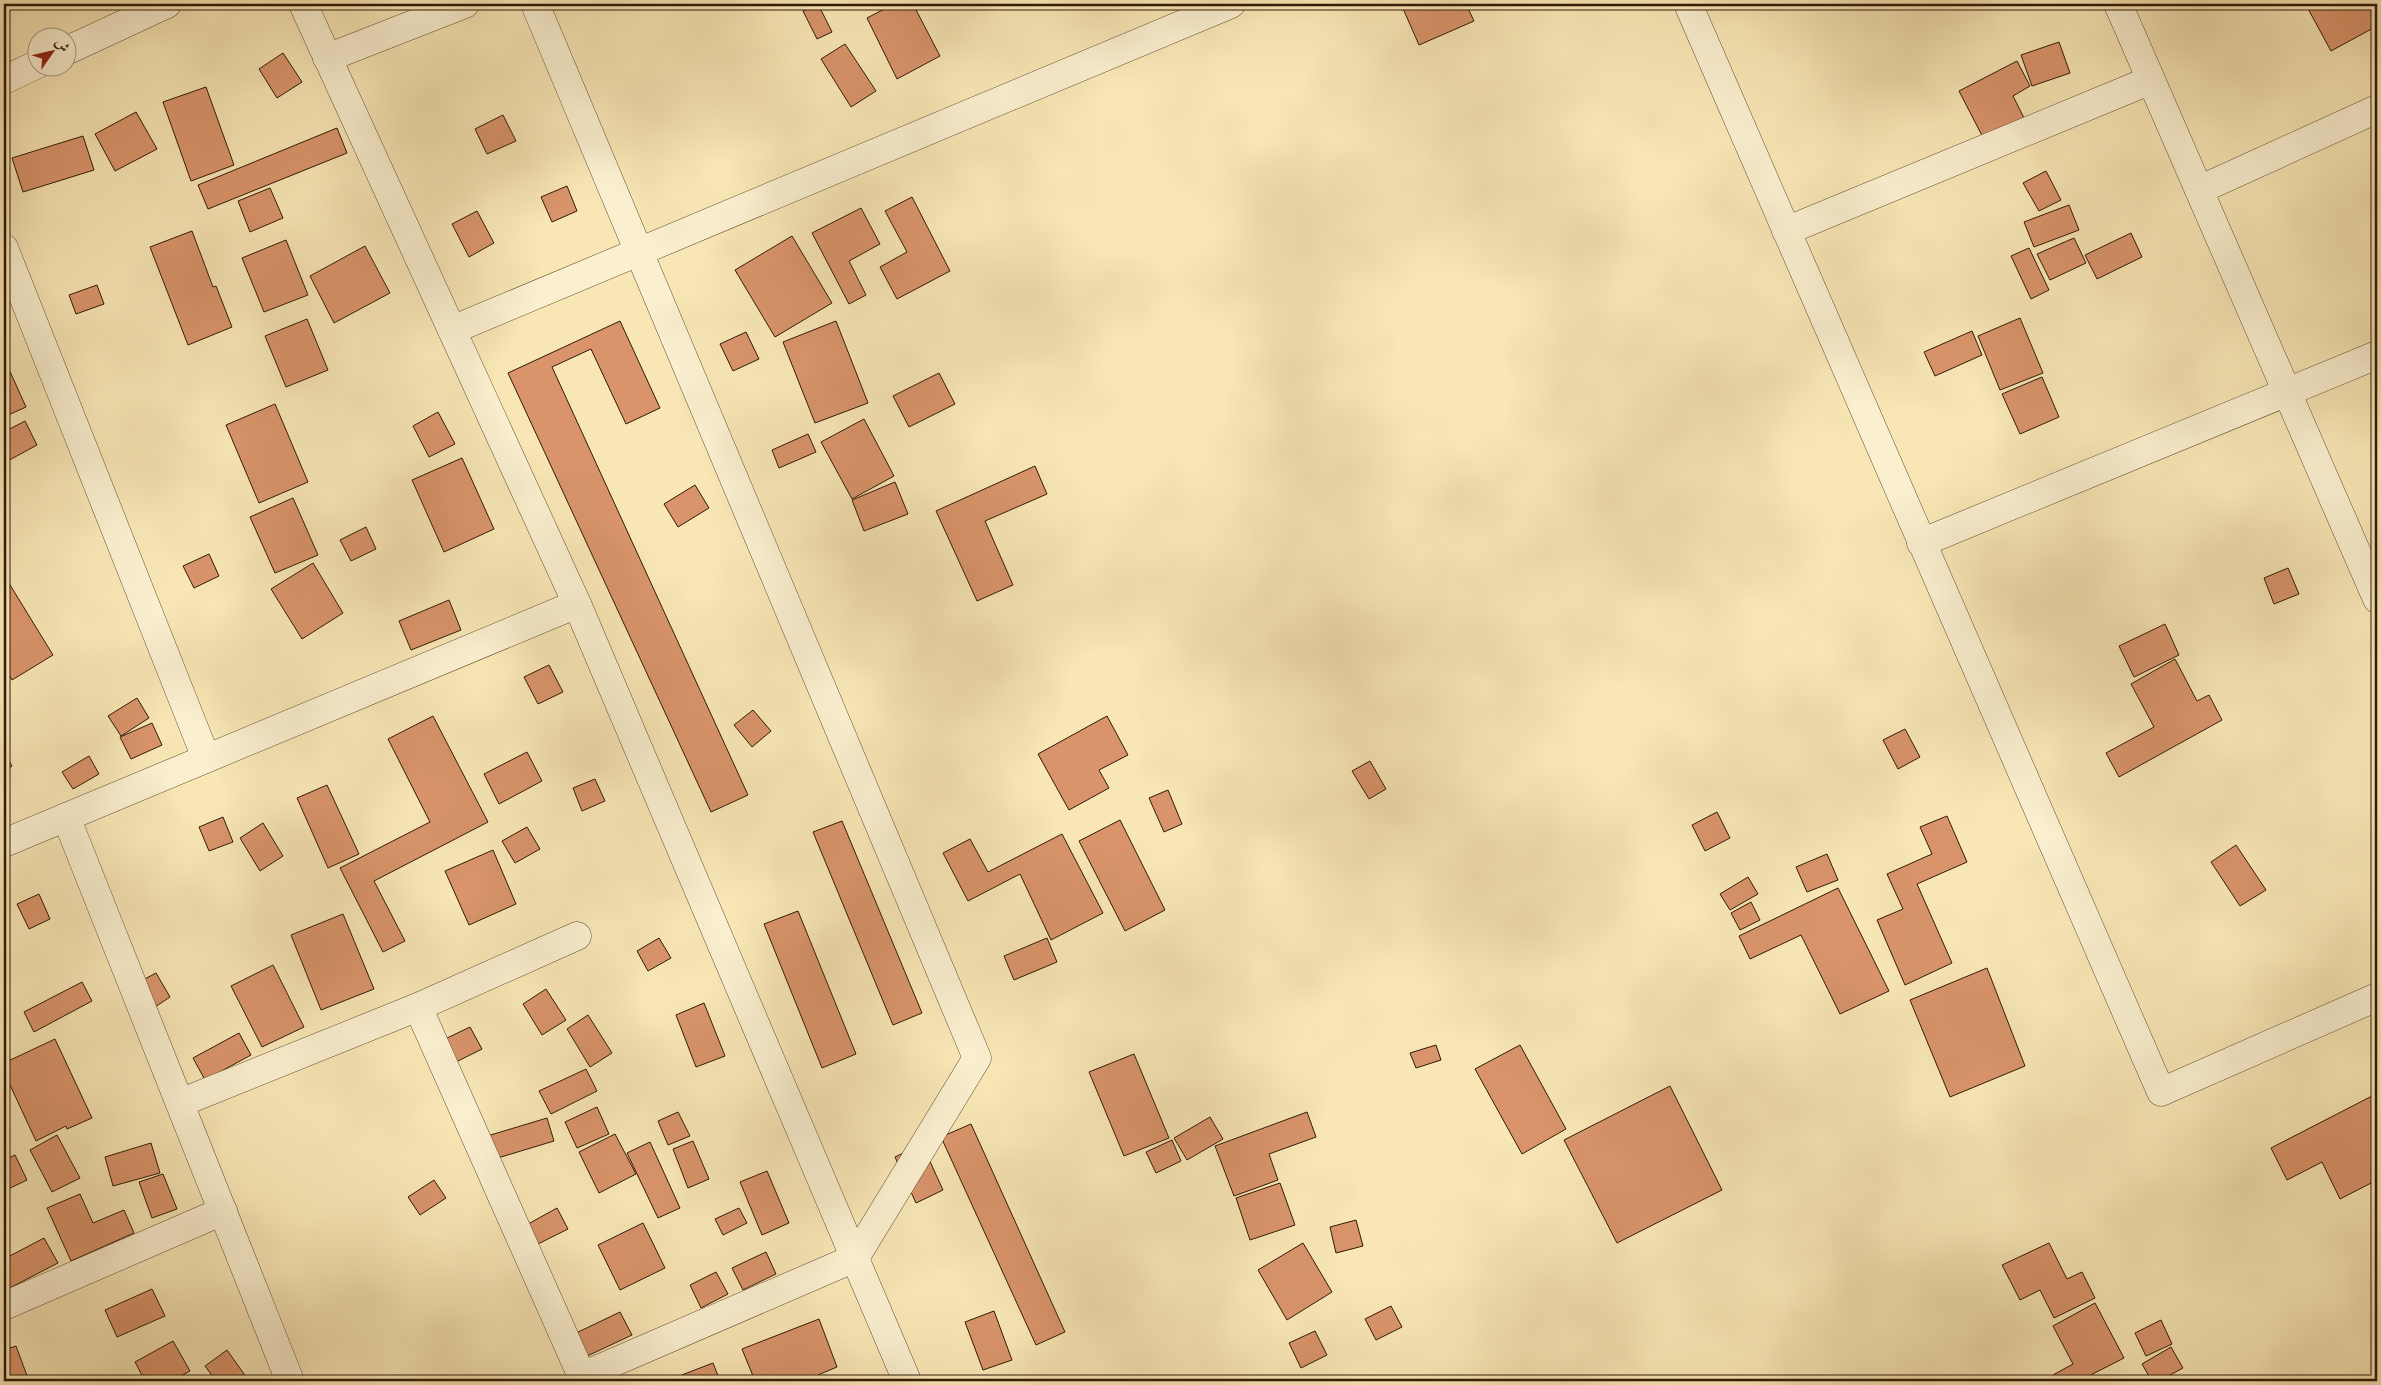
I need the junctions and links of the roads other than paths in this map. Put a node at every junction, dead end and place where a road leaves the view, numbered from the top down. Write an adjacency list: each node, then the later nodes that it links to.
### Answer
1 (167, 4): 8 (street)
2 (302, 4): 9 (street)
3 (465, 4): 9 (street)
4 (535, 4): 17 (street)
5 (1231, 4): 17 (street)
6 (1688, 4): 15 (street)
7 (2118, 4): 12 (street)
8 (78, 45)
9 (327, 58): 18 (street)
10 (28, 69): 11 (street)
11 (4, 80)
12 (2151, 80): 14 (street); 15 (street)
13 (2377, 108): 14 (street)
14 (2199, 190): 20 (street)
15 (1786, 230): 21 (street)
16 (4, 248): 24 (street)
17 (639, 252): 18 (street); 32 (street)
18 (452, 330): 23 (street)
19 (2377, 355): 20 (street)
20 (2287, 392): 21 (street); 22 (street)
21 (1921, 543): 28 (street)
22 (2377, 600)
23 (578, 604): 24 (street); 32 (street)
24 (206, 758): 25 (street)
25 (66, 817): 26 (street); 30 (street)
26 (4, 842)
27 (577, 936): 29 (street)
28 (2377, 997)
29 (418, 1007): 30 (street); 34 (street)
30 (180, 1103): 31 (street)
31 (223, 1211): 33 (street); 35 (street)
32 (855, 1258): 34 (street); 36 (street)
33 (4, 1306)
34 (583, 1379)
35 (290, 1381)
36 (907, 1381)

